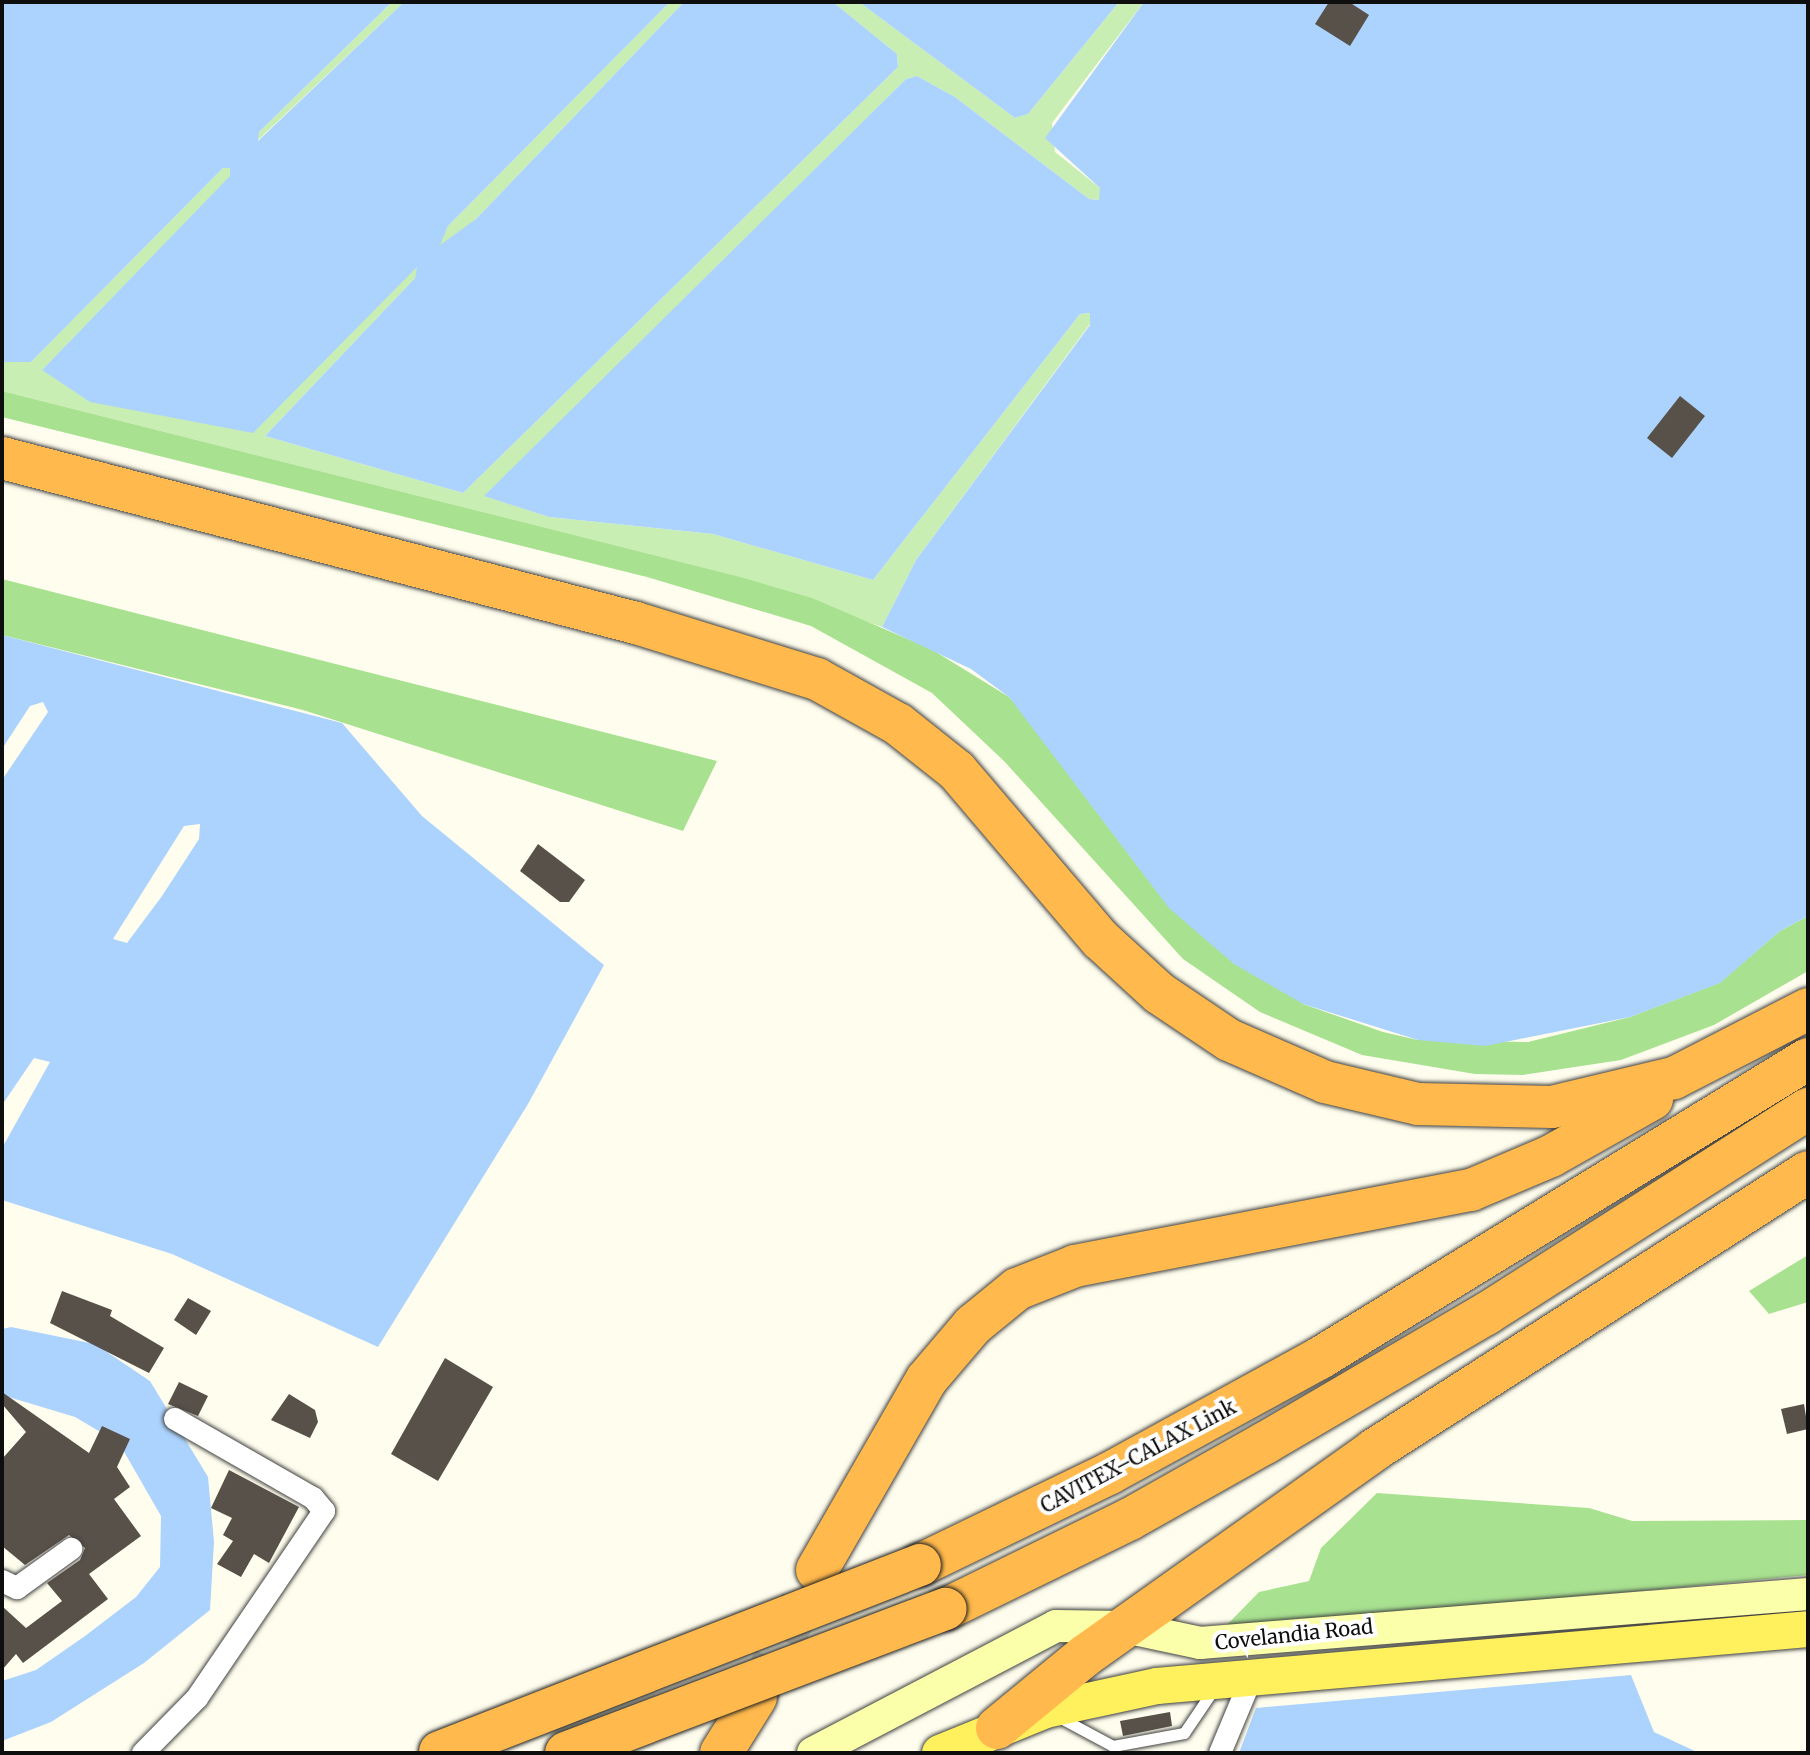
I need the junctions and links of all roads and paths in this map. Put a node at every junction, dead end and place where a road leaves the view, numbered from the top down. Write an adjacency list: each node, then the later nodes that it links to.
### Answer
1 (2, 458): 3 (highway)
2 (1808, 1009): 3 (highway)
3 (1719, 1059): 9 (highway)
4 (1801, 1063): 18 (highway, CAVITEX–CALAX Link, bridge)
5 (1808, 1109): 20 (highway, bridge)
6 (1808, 1172): 12 (highway)
7 (175, 1419): 19 (street)
8 (71, 1549): 10 (street)
9 (817, 1570)
10 (2, 1581)
11 (1808, 1594): 12 (main road, Covelandia Road)
12 (1125, 1627): 17 (highway); 22 (main road, Covelandia Road)
13 (1808, 1629): 14 (main road, Covelandia Road)
14 (1237, 1676): 16 (main road, Covelandia Road); 16 (lane); 24 (street)
15 (756, 1697): 21 (highway)
16 (1046, 1710): 17 (main road, Covelandia Road)
17 (997, 1728): 23 (main road, Covelandia Road)
18 (438, 1752)
19 (143, 1753)
20 (566, 1753)
21 (721, 1753)
22 (813, 1753)
23 (940, 1753)
24 (1220, 1753)

